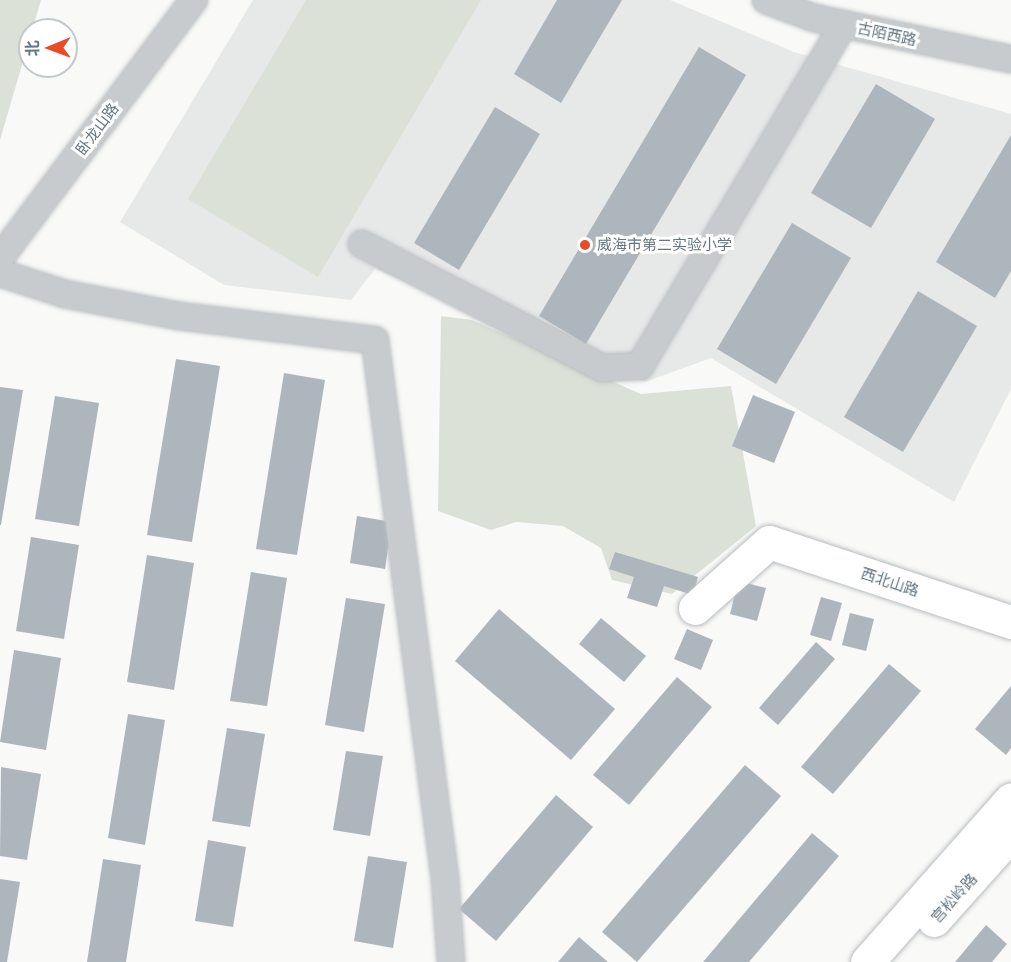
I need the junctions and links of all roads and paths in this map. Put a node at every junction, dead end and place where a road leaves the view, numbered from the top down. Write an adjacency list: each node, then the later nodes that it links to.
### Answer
1 (194, 0): 6 (street, 卧龙山路)
2 (766, 0): 3 (street, 古陌西路)
3 (843, 25): 4 (street, 古陌西路); 5 (street)
4 (1011, 59)
5 (362, 244)
6 (0, 258)
7 (0, 273): 12 (street)
8 (695, 608): 9 (main road, 西北山路)
9 (1011, 622)
10 (1011, 798): 13 (main road)
11 (1011, 834): 14 (main road, 宫松岭路)
12 (451, 962)
13 (867, 962)
14 (897, 962)

